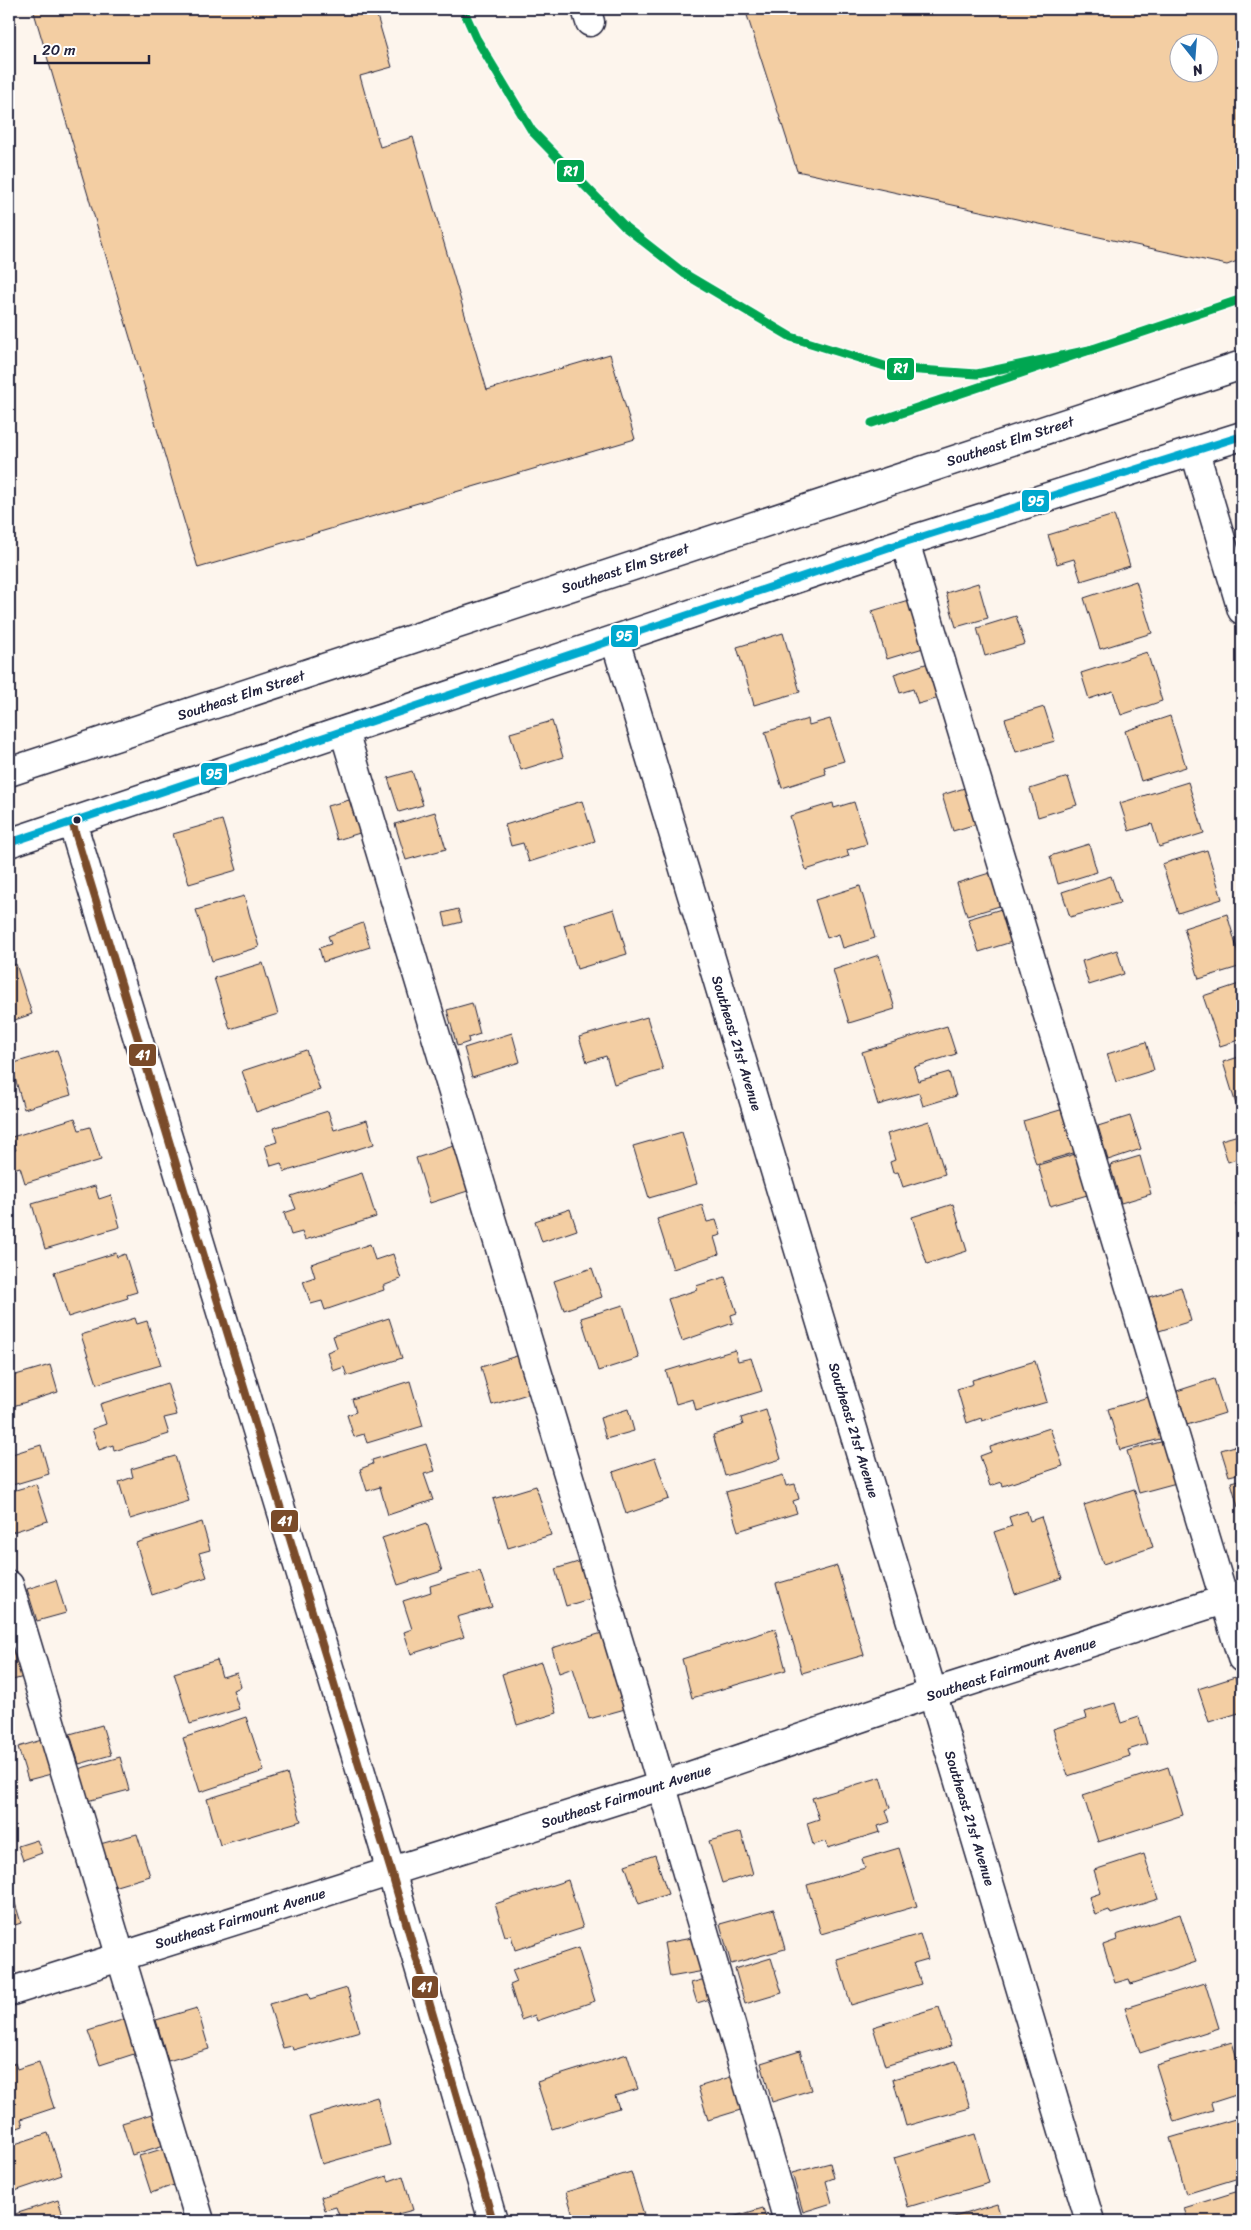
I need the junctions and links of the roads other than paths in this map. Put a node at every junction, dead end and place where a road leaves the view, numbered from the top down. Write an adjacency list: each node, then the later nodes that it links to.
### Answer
1 (1242, 365): 8 (street, Southeast Elm Street)
2 (1242, 436): 3 (street)
3 (1195, 452): 4 (street); 5 (street)
4 (906, 542): 6 (street); 12 (street)
5 (1242, 610)
6 (615, 640): 7 (street); 14 (street, Southeast 21st Avenue)
7 (344, 731): 9 (street); 15 (street)
8 (9, 772)
9 (72, 822): 10 (street); 16 (street)
10 (9, 843)
11 (9, 1585): 17 (street)
12 (1234, 1597): 13 (street); 14 (street, Southeast Fairmount Avenue)
13 (1242, 1658)
14 (933, 1693): 15 (street, Southeast Fairmount Avenue); 22 (street, Southeast 21st Avenue)
15 (661, 1786): 16 (street, Southeast Fairmount Avenue); 21 (street)
16 (391, 1871): 17 (street, Southeast Fairmount Avenue); 20 (street)
17 (120, 1956): 18 (street, Southeast Fairmount Avenue); 19 (street)
18 (9, 1992)
19 (200, 2221)
20 (493, 2221)
21 (788, 2221)
22 (1090, 2221)

